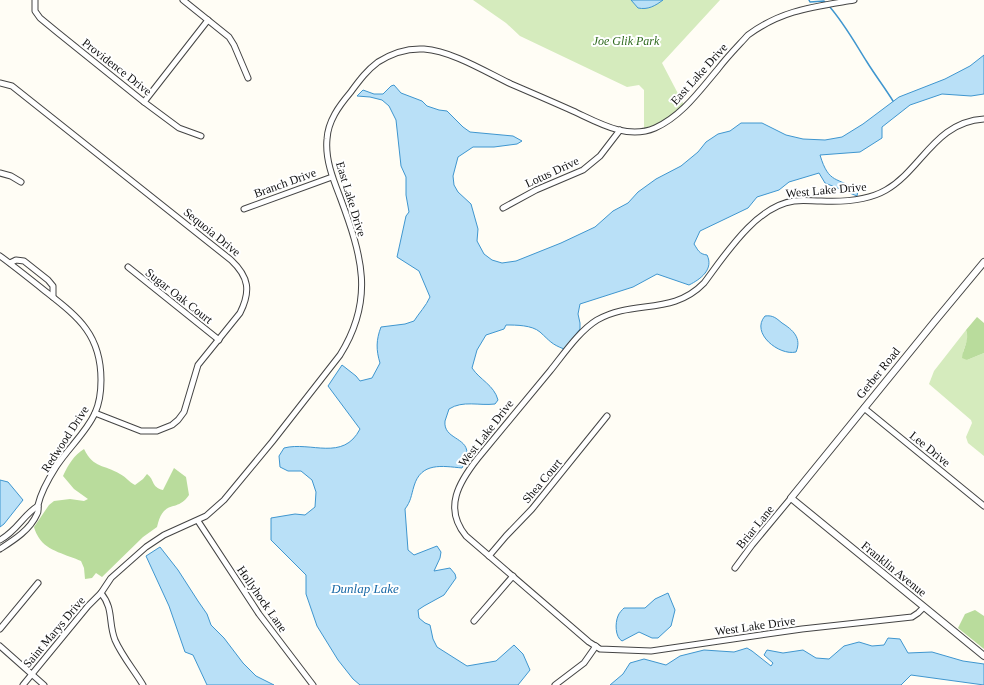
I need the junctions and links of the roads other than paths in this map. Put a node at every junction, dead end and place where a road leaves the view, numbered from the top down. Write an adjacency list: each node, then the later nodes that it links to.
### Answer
1 (35, 0): 7 (street, Providence Drive)
2 (183, 0): 4 (street)
3 (854, 0): 9 (street, East Lake Drive)
4 (208, 20): 5 (street); 7 (street)
5 (248, 78)
6 (0, 83): 21 (street, Sequoia Drive)
7 (144, 102): 10 (street, Providence Drive)
8 (984, 119): 31 (street, West Lake Drive)
9 (620, 130): 12 (street, East Lake Drive); 14 (street, Lotus Drive)
10 (201, 136)
11 (0, 173): 13 (street)
12 (332, 177): 15 (street, Branch Drive); 28 (street, East Lake Drive)
13 (21, 182)
14 (503, 208)
15 (244, 209)
16 (0, 256): 18 (street, Redwood Drive)
17 (984, 262): 22 (street, Gerber Road)
18 (10, 263): 20 (street, Redwood Drive); 20 (street)
19 (128, 267): 21 (street, Sugar Oak Court)
20 (53, 297): 23 (street, Redwood Drive)
21 (219, 340): 23 (street, Sequoia Drive)
22 (864, 408): 25 (street, Gerber Road); 27 (street, Lee Drive)
23 (95, 413): 26 (street, Redwood Drive)
24 (607, 416): 31 (street, Shea Court)
25 (791, 498): 32 (street, Briar Lane); 36 (street, Franklin Avenue)
26 (38, 506): 29 (street, Redwood Drive); 30 (street, Redwood Drive)
27 (984, 506)
28 (198, 521): 35 (street, East Lake Drive); 46 (street, Hollyhock Lane)
29 (0, 540)
30 (0, 549)
31 (489, 556): 33 (street, West Lake Drive)
32 (735, 568)
33 (513, 576): 37 (street); 40 (street, West Lake Drive)
34 (38, 583): 38 (street)
35 (101, 593): 42 (street, Saint Marys Drive); 45 (street)
36 (924, 607): 40 (street, West Lake Drive); 41 (street, Franklin Avenue)
37 (474, 622)
38 (0, 629)
39 (0, 646): 42 (street)
40 (596, 646): 47 (street)
41 (984, 656)
42 (32, 674): 43 (street, Saint Marys Drive); 44 (street)
43 (23, 685)
44 (44, 685)
45 (143, 685)
46 (313, 685)
47 (555, 685)

